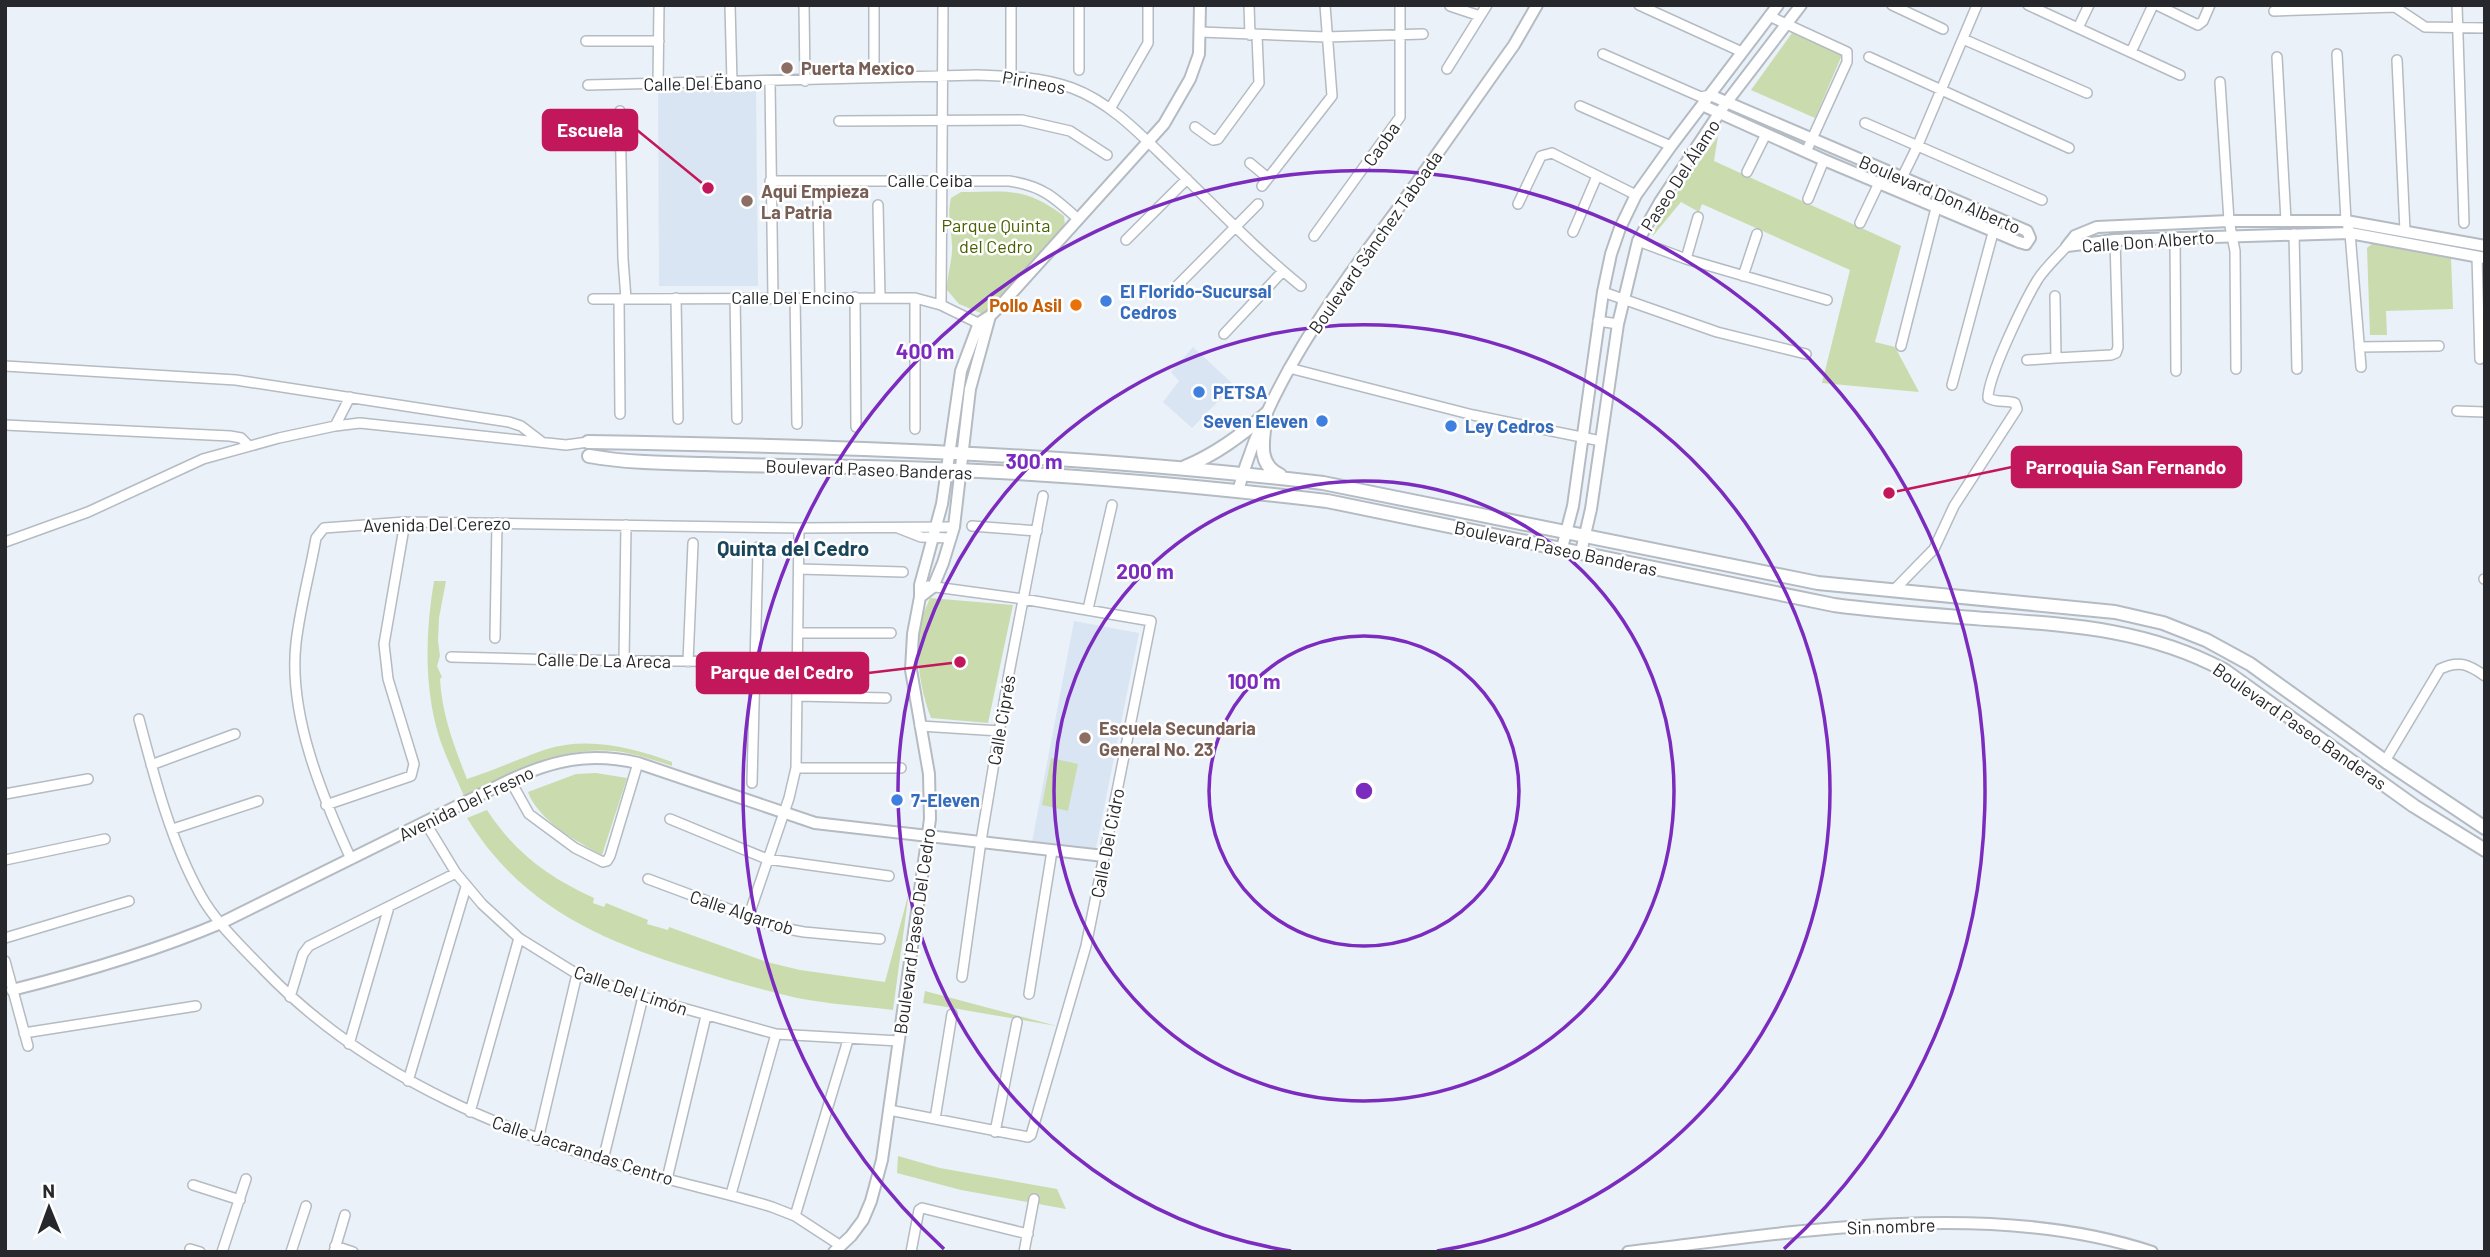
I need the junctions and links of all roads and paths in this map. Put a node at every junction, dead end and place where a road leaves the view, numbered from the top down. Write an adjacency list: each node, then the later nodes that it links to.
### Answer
1 (659, 5): 43 (street)
2 (730, 5): 58 (street)
3 (804, 5): 57 (street)
4 (874, 5): 56 (street)
5 (943, 5): 53 (street)
6 (1011, 5): 55 (street)
7 (1079, 5): 52 (street)
8 (1148, 5): 68 (street)
9 (1200, 5): 36 (street)
10 (1249, 5): 38 (street)
11 (1325, 5): 39 (street)
12 (1400, 5): 40 (street, Caoba)
13 (1487, 5): 29 (street)
14 (1537, 5): 158 (street, Boulevard Sánchez Taboada)
15 (1639, 5): 44 (street)
16 (1778, 5): 30 (street, Paseo Del Álamo)
17 (1801, 5): 31 (street, Paseo Del Álamo)
18 (1892, 5): 34 (street)
19 (1977, 5): 41 (street)
20 (2028, 5): 35 (street)
21 (2089, 5): 35 (street)
22 (2155, 5): 23 (street); 45 (street)
23 (2210, 5)
24 (2457, 5): 32 (street)
25 (1450, 6): 29 (street)
26 (2395, 6): 27 (street); 32 (street)
27 (2336, 7): 28 (street)
28 (2274, 11)
29 (1480, 16): 51 (street)
30 (1769, 16): 31 (street); 44 (street, Paseo Del Álamo)
31 (1786, 26): 66 (street, Paseo Del Álamo); 76 (street)
32 (2458, 28): 33 (street); 108 (street)
33 (2485, 28)
34 (1942, 29)
35 (2078, 29): 45 (street)
36 (1200, 32): 38 (street); 77 (street)
37 (1423, 34): 40 (street)
38 (1253, 35): 39 (street); 74 (street)
39 (1326, 37): 40 (street); 84 (street)
40 (1401, 37): 116 (street, Caoba)
41 (1963, 39): 63 (street); 64 (street)
42 (586, 41): 43 (street)
43 (659, 41): 61 (street)
44 (1742, 52): 65 (street, Paseo Del Álamo)
45 (2131, 52): 54 (street)
46 (1603, 54): 65 (street)
47 (2337, 54): 106 (street)
48 (1869, 57): 63 (street)
49 (2277, 57): 105 (street)
50 (2397, 60): 111 (street)
51 (1447, 69)
52 (1079, 70)
53 (943, 75): 55 (street, Pirineos); 56 (street, Calle Del Ëbano); 71 (street)
54 (2180, 75)
55 (1010, 76): 68 (street, Pirineos)
56 (874, 77): 57 (street, Calle Del Ëbano)
57 (805, 81): 59 (street, Calle Del Ëbano)
58 (732, 82): 59 (street, Calle Del Ëbano); 61 (street, Calle Del Ëbano)
59 (770, 82): 90 (street)
60 (2220, 82): 104 (street)
61 (658, 84): 62 (street, Calle Del Ëbano)
62 (588, 85)
63 (1942, 90): 79 (street); 80 (street)
64 (2087, 93)
65 (1704, 99): 66 (street, Boulevard Don Alberto); 70 (street, Boulevard Don Alberto); 78 (street, Paseo Del Álamo)
66 (1726, 103): 70 (street, Paseo Del Álamo); 76 (street, Boulevard Don Alberto)
67 (1580, 106): 78 (street)
68 (1110, 108): 77 (street, Pirineos)
69 (620, 111): 142 (street)
70 (1719, 113): 75 (street, Boulevard Don Alberto); 121 (street, Paseo Del Álamo)
71 (943, 120): 72 (street); 82 (street); 88 (street)
72 (839, 121)
73 (1865, 123): 79 (street)
74 (1195, 127)
75 (1766, 134): 81 (street, Boulevard Don Alberto); 85 (street)
76 (1812, 139): 81 (street); 87 (street, Boulevard Don Alberto)
77 (1149, 142): 89 (street, Pirineos); 103 (street)
78 (1671, 146): 93 (street, Paseo Del Álamo)
79 (1917, 147): 87 (street); 95 (street)
80 (2069, 148)
81 (1806, 152): 83 (street, Boulevard Don Alberto)
82 (1107, 155)
83 (1824, 160): 91 (street, Boulevard Don Alberto); 94 (street)
84 (1250, 163)
85 (1747, 172)
86 (1597, 176): 93 (street); 98 (street); 112 (street)
87 (1903, 177): 92 (street); 102 (street, Boulevard Don Alberto)
88 (942, 180): 90 (street, Calle Ceiba); 103 (street, Calle Ceiba); 144 (street)
89 (1188, 180): 109 (street, Pirineos); 119 (street)
90 (771, 181): 133 (street)
91 (1879, 183): 92 (street, Boulevard Don Alberto); 107 (street)
92 (1896, 190): 100 (street, Boulevard Don Alberto)
93 (1636, 195): 130 (street, Paseo Del Álamo)
94 (1808, 199)
95 (2042, 200)
96 (818, 201): 135 (street)
97 (1258, 204): 109 (street)
98 (1518, 204)
99 (878, 205): 137 (street)
100 (1936, 208): 110 (street, Boulevard Don Alberto); 149 (street)
101 (1698, 217): 125 (street)
102 (1997, 218): 110 (street); 110 (street, Boulevard Don Alberto)
103 (1078, 219): 146 (street)
104 (2229, 221): 105 (street, Calle Don Alberto); 117 (street); 122 (street, Calle Don Alberto)
105 (2286, 221): 106 (street, Calle Don Alberto)
106 (2346, 221): 111 (street, Calle Don Alberto); 113 (street)
107 (1860, 223)
108 (2464, 223)
109 (1236, 225): 126 (street, Pirineos); 129 (street)
110 (1992, 230): 162 (street)
111 (2405, 231): 123 (street, Calle Don Alberto)
112 (1573, 232)
113 (2350, 233): 115 (street, Calle Don Alberto); 124 (street, Calle Don Alberto); 151 (street)
114 (1757, 234): 127 (street)
115 (2294, 234): 117 (street, Calle Don Alberto); 160 (street)
116 (1314, 236)
117 (2233, 236): 118 (street, Calle Don Alberto); 159 (street)
118 (2175, 237): 120 (street, Calle Don Alberto); 161 (street)
119 (1126, 240)
120 (2115, 240): 122 (street, Calle Don Alberto); 153 (street)
121 (1638, 241): 125 (street); 140 (street, Paseo Del Álamo)
122 (2067, 246): 210 (street)
123 (2485, 246)
124 (2481, 258): 155 (street)
125 (1686, 259): 127 (street)
126 (1283, 271): 128 (street, Pirineos); 148 (street)
127 (1743, 276): 143 (street)
128 (1301, 286)
129 (1175, 288)
130 (1603, 292): 140 (street); 145 (street, Paseo Del Álamo)
131 (2055, 296): 153 (street)
132 (735, 297): 133 (street, Calle Del Encino); 138 (street, Calle Del Encino); 169 (street)
133 (773, 297): 134 (street, Calle Del Encino)
134 (795, 297): 135 (street, Calle Del Encino); 170 (street)
135 (820, 297): 136 (street, Calle Del Encino)
136 (855, 297): 137 (street, Calle Del Encino); 173 (street)
137 (880, 297): 139 (street, Calle Del Encino)
138 (676, 298): 142 (street, Calle Del Encino); 168 (street)
139 (915, 298): 144 (street, Calle Del Encino); 174 (street)
140 (1623, 298): 147 (street, Paseo Del Álamo); 152 (street)
141 (593, 299): 142 (street, Calle Del Encino)
142 (622, 299): 166 (street)
143 (1827, 300)
144 (941, 305): 146 (street, Calle Del Encino)
145 (1598, 321): 147 (street); 175 (street, Paseo Del Álamo)
146 (985, 322): 181 (street)
147 (1618, 324): 176 (street, Paseo Del Álamo)
148 (1224, 334)
149 (1901, 346)
150 (2439, 346): 151 (street)
151 (2359, 347): 157 (street)
152 (1806, 354)
153 (2056, 358): 154 (street)
154 (2027, 359)
155 (2480, 359)
156 (5, 366): 163 (street)
157 (2361, 367)
158 (1289, 368): 167 (street, Boulevard Sánchez Taboada); 175 (street)
159 (2236, 369)
160 (2297, 369)
161 (2176, 371)
162 (1952, 385)
163 (350, 397): 172 (street); 177 (street)
164 (2457, 411): 165 (street)
165 (2485, 412)
166 (620, 414)
167 (1266, 414): 183 (main road); 186 (street, Boulevard Sánchez Taboada); 187 (main road)
168 (678, 419)
169 (737, 419)
170 (797, 424)
171 (5, 426): 180 (street)
172 (335, 426): 177 (street, Boulevard Paseo Banderas); 180 (street, Boulevard Paseo Banderas)
173 (856, 427)
174 (915, 429)
175 (1583, 438): 176 (street); 196 (street, Paseo Del Álamo)
176 (1601, 441): 200 (street, Paseo Del Álamo)
177 (542, 442): 179 (street, Boulevard Paseo Banderas)
178 (588, 442): 179 (street, Boulevard Paseo Banderas); 181 (main road, Boulevard Paseo Banderas)
179 (566, 445): 182 (street, Boulevard Paseo Banderas)
180 (250, 446): 201 (street, Boulevard Paseo Banderas)
181 (956, 452): 183 (main road, Boulevard Paseo Banderas); 184 (street); 185 (street)
182 (589, 456): 184 (main road, Boulevard Paseo Banderas)
183 (1181, 469): 186 (main road, Boulevard Paseo Banderas)
184 (947, 471): 185 (main road, Boulevard Paseo Banderas); 198 (street)
185 (961, 472): 188 (main road, Boulevard Paseo Banderas); 199 (street)
186 (1243, 473): 187 (main road, Boulevard Paseo Banderas); 188 (street, Boulevard Sánchez Taboada)
187 (1286, 478): 196 (main road, Boulevard Paseo Banderas)
188 (1238, 491): 204 (main road, Boulevard Paseo Banderas)
189 (1043, 496): 197 (street, Calle Ciprés)
190 (1112, 505): 213 (street)
191 (405, 522): 192 (street, Avenida Del Cerezo); 239 (street); 239 (street, Avenida Del Cerezo)
192 (497, 523): 193 (street, Avenida Del Cerezo); 216 (street)
193 (626, 525): 195 (street, Avenida Del Cerezo); 218 (street)
194 (972, 526): 197 (street)
195 (799, 528): 198 (street, Avenida Del Cerezo); 206 (street)
196 (1567, 530): 200 (main road, Boulevard Paseo Banderas); 204 (street, Paseo Del Álamo)
197 (1037, 531): 212 (street, Calle Ciprés)
198 (936, 532): 199 (street, Avenida Del Cerezo); 208 (street)
199 (952, 532): 209 (street)
200 (1586, 534): 205 (street, Paseo Del Álamo); 210 (main road, Boulevard Paseo Banderas)
201 (5, 542)
202 (693, 543): 219 (street)
203 (758, 547): 221 (street)
204 (1562, 548): 205 (main road, Boulevard Paseo Banderas)
205 (1581, 552): 248 (main road, Boulevard Paseo Banderas)
206 (799, 569): 207 (street); 214 (street)
207 (903, 572)
208 (920, 585): 209 (street, Calle Del Cidro); 211 (street)
209 (933, 587): 211 (street); 212 (street, Calle Del Cidro)
210 (1893, 591): 229 (main road, Boulevard Paseo Banderas)
211 (920, 597): 226 (street, Boulevard Paseo Del Cedro)
212 (1023, 599): 213 (street, Calle Del Cidro); 227 (street, Calle Ciprés)
213 (1088, 609): 250 (street, Calle Del Cidro)
214 (799, 633): 215 (street); 220 (street)
215 (891, 633)
216 (495, 638)
217 (451, 657): 218 (street, Calle De La Areca)
218 (624, 660): 219 (street, Calle De La Areca)
219 (688, 662): 221 (street, Calle De La Areca)
220 (799, 662): 221 (street, Calle De La Areca); 223 (street)
221 (754, 663): 236 (street)
222 (2485, 676): 229 (street)
223 (798, 696): 224 (street); 232 (street)
224 (886, 698)
225 (139, 719): 231 (street, Calle Jacarandas Centro)
226 (920, 726): 227 (street); 245 (street, Boulevard Paseo Del Cedro)
227 (1000, 731): 247 (street, Calle Ciprés)
228 (235, 734): 231 (street)
229 (2385, 761): 243 (main road, Boulevard Paseo Banderas)
230 (638, 763): 235 (street, Avenida Del Fresno); 235 (street); 240 (street, Avenida Del Fresno)
231 (151, 765): 244 (street, Calle Jacarandas Centro)
232 (796, 768): 233 (street); 240 (street)
233 (901, 768)
234 (88, 779): 237 (street)
235 (510, 780): 242 (street, Avenida Del Fresno)
236 (751, 783)
237 (5, 794)
238 (258, 801): 244 (street)
239 (326, 805): 251 (street, Avenida Del Cerezo)
240 (784, 813): 245 (street, Avenida Del Fresno); 252 (street)
241 (670, 819): 252 (street)
242 (425, 822): 251 (street, Avenida Del Fresno); 254 (street, Calle Del Limón)
243 (2485, 828)
244 (173, 829): 261 (street, Calle Jacarandas Centro)
245 (929, 836): 247 (street, Avenida Del Fresno); 279 (street, Boulevard Paseo Del Cedro)
246 (105, 839): 253 (street)
247 (981, 841): 249 (street, Avenida Del Fresno); 267 (street, Calle Ciprés)
248 (2485, 850)
249 (1052, 851): 250 (street, Avenida Del Fresno); 269 (street)
250 (1104, 856): 286 (street, Calle Del Cidro)
251 (351, 859): 261 (street, Avenida Del Fresno)
252 (767, 859): 255 (street); 260 (street)
253 (5, 860)
254 (456, 873): 257 (street, Calle Del Limón); 259 (street)
255 (889, 876)
256 (648, 880): 260 (street, Calle Algarrob)
257 (466, 887): 263 (street, Calle Del Limón); 282 (street)
258 (129, 901): 262 (street)
259 (389, 907): 270 (street); 280 (street)
260 (748, 918): 264 (street, Calle Algarrob)
261 (221, 923): 268 (street, Avenida Del Fresno); 270 (street, Calle Jacarandas Centro)
262 (5, 938)
263 (519, 938): 266 (street, Calle Del Limón); 284 (street)
264 (880, 939)
265 (5, 961): 268 (street)
266 (578, 974): 271 (street, Calle Del Limón); 287 (street)
267 (962, 977)
268 (12, 990): 276 (street)
269 (1030, 994)
270 (290, 997): 280 (street, Calle Jacarandas Centro)
271 (643, 997): 274 (street, Calle Del Limón); 288 (street)
272 (196, 1006): 276 (street)
273 (953, 1014): 285 (street)
274 (706, 1016): 277 (street, Calle Del Limón); 290 (street)
275 (1017, 1023): 286 (street)
276 (24, 1033): 281 (street)
277 (776, 1034): 278 (street, Calle Del Limón); 292 (street)
278 (848, 1040): 279 (street, Calle Del Limón); 297 (street)
279 (899, 1041): 283 (street, Boulevard Paseo Del Cedro)
280 (349, 1044): 282 (street, Calle Jacarandas Centro)
281 (29, 1046)
282 (408, 1081): 284 (street, Calle Jacarandas Centro)
283 (889, 1110): 285 (street, Calle Del Cidro); 301 (street, Boulevard Paseo Del Cedro)
284 (470, 1112): 287 (street, Calle Jacarandas Centro)
285 (935, 1119): 286 (street, Calle Del Cidro)
286 (995, 1132)
287 (538, 1140): 288 (street, Calle Jacarandas Centro)
288 (603, 1160): 290 (street, Calle Jacarandas Centro)
289 (246, 1179): 294 (street)
290 (667, 1179): 292 (street, Calle Jacarandas Centro)
291 (193, 1185): 294 (street)
292 (731, 1194): 297 (street, Calle Jacarandas Centro)
293 (1034, 1199): 298 (street)
294 (240, 1200): 303 (street)
295 (306, 1206): 304 (street)
296 (345, 1215): 300 (street)
297 (795, 1216): 301 (street, Calle Jacarandas Centro)
298 (1028, 1234): 306 (street); 307 (street)
299 (190, 1249): 302 (street)
300 (335, 1249): 305 (street)
301 (838, 1249)
302 (200, 1252)
303 (222, 1252)
304 (291, 1252)
305 (353, 1252)
306 (911, 1252)
307 (1024, 1252)
308 (1628, 1252): 309 (street, Sin nombre)
309 (2152, 1252)

